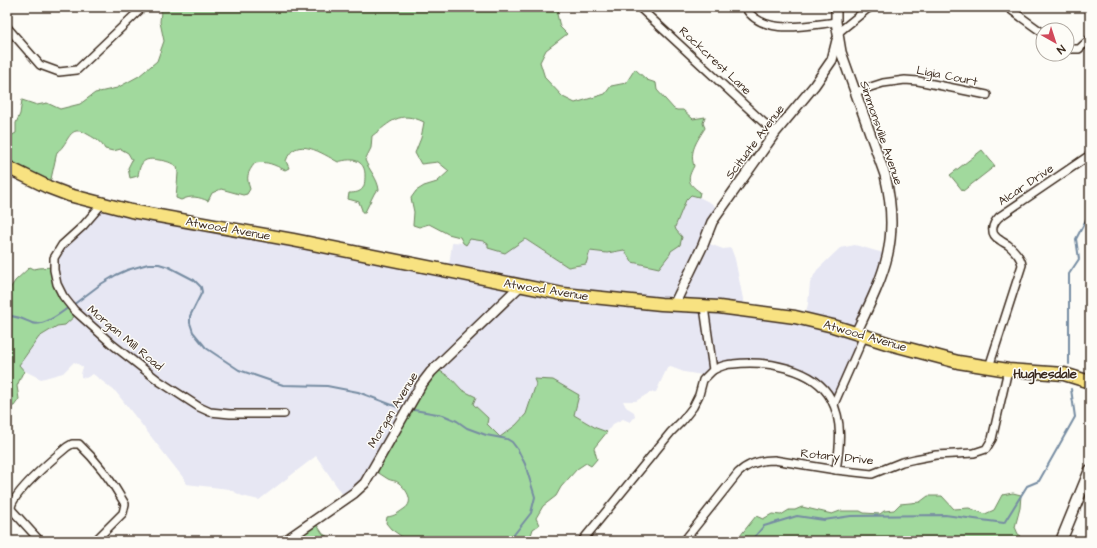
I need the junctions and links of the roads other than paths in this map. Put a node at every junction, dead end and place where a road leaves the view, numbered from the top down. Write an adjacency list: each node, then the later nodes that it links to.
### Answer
1 (143, 7): 9 (street)
2 (639, 7): 15 (street, Rockcrest Lane)
3 (745, 7): 7 (street)
4 (836, 7): 7 (street, Simmonsville Avenue)
5 (872, 7): 10 (street, Scituate Avenue)
6 (1007, 7): 8 (street)
7 (836, 22): 10 (street, Simmonsville Avenue)
8 (1035, 26)
9 (7, 27)
10 (838, 37): 13 (street, Simmonsville Avenue); 15 (street, Scituate Avenue)
11 (1090, 39): 12 (street)
12 (1075, 49)
13 (855, 92): 14 (street, Ligia Court); 22 (street, Simmonsville Avenue)
14 (987, 95)
15 (775, 133): 20 (street, Scituate Avenue)
16 (1087, 158): 23 (street, Alcar Drive)
17 (7, 167): 18 (main road, Atwood Avenue)
18 (102, 204): 19 (main road, Atwood Avenue); 28 (street, Morgan Mill Road)
19 (520, 286): 20 (main road, Atwood Avenue); 34 (street, Morgan Avenue)
20 (674, 305): 21 (main road, Atwood Avenue)
21 (704, 307): 22 (main road, Atwood Avenue); 24 (street)
22 (860, 335): 23 (main road, Atwood Avenue); 27 (street)
23 (989, 367): 25 (main road, Atwood Avenue)
24 (712, 370): 27 (street); 35 (street)
25 (1008, 370): 26 (main road, Atwood Avenue); 29 (street, Rotary Drive)
26 (1090, 382)
27 (834, 404): 29 (street)
28 (284, 414)
29 (836, 470): 36 (street, Rotary Drive)
30 (1090, 470): 37 (main road)
31 (9, 512): 32 (street); 33 (street)
32 (40, 541)
33 (95, 541)
34 (285, 541)
35 (582, 541)
36 (684, 541)
37 (1060, 541)

